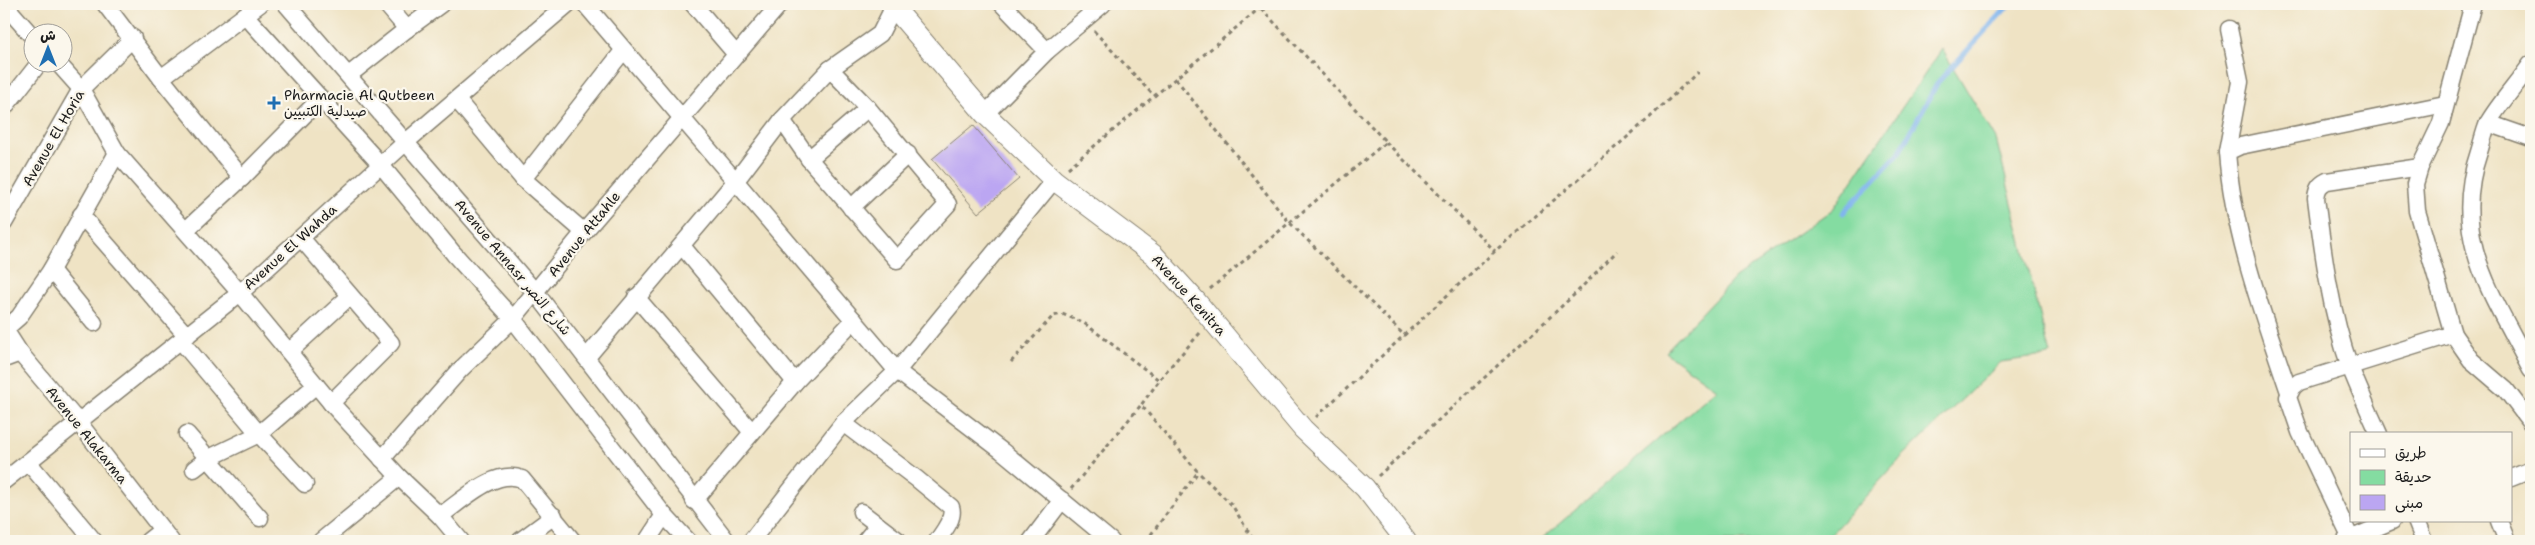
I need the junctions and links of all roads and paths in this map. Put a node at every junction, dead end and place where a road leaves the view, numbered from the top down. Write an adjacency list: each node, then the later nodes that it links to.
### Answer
1 (4, 4): 19 (street)
2 (104, 4): 22 (street)
3 (260, 4): 17 (street)
4 (286, 4): 31 (street, Avenue Annasr شارع النصر)
5 (386, 4): 20 (street)
6 (441, 4): 20 (street)
7 (568, 4): 37 (street, Avenue El Wahda)
8 (585, 4): 23 (street)
9 (693, 4): 25 (street)
10 (779, 4): 25 (street, Avenue Attahle)
11 (893, 4): 27 (street); 41 (street, Avenue Kenitra)
12 (1002, 4): 24 (street)
13 (1103, 4): 18 (street)
14 (1257, 4): 16 (path)
15 (2473, 4): 38 (street)
16 (1261, 7): 33 (path); 47 (path)
17 (245, 16): 32 (street); 36 (street)
18 (1083, 20): 24 (street); 35 (path)
19 (22, 25)
20 (407, 29): 31 (street)
21 (2229, 29): 48 (street)
22 (133, 38): 32 (street); 34 (street, Avenue El Horia)
23 (624, 51): 42 (street); 55 (street)
24 (1047, 51): 41 (street)
25 (735, 53): 42 (street, Avenue Attahle)
26 (2531, 64): 44 (street)
27 (830, 69): 40 (street); 43 (street)
28 (32, 72): 39 (street)
29 (66, 72): 34 (street)
30 (1698, 72): 67 (path)
31 (349, 75): 46 (street, Avenue Annasr شارع النصر)
32 (161, 78): 54 (street)
33 (1176, 79): 35 (path); 60 (path)
34 (81, 89): 49 (street); 61 (street, Avenue El Horia)
35 (1153, 94): 56 (path)
36 (320, 99): 52 (street); 54 (street)
37 (457, 100): 46 (street, Avenue El Wahda); 55 (street)
38 (2445, 104): 48 (street); 53 (street)
39 (4, 108)
40 (868, 108): 50 (street); 51 (street)
41 (985, 114): 56 (street, Avenue Kenitra)
42 (682, 118): 57 (street); 63 (street, Avenue Attahle)
43 (782, 120): 51 (street); 57 (street)
44 (2488, 123): 45 (street); 88 (street)
45 (2531, 138)
46 (406, 142): 52 (street, Avenue El Wahda); 70 (street, Avenue Annasr شارع النصر)
47 (1386, 142): 60 (path); 67 (path)
48 (2227, 152): 93 (street)
49 (116, 153): 59 (street); 62 (street)
50 (908, 154): 58 (street); 58 (street)
51 (809, 159): 58 (street)
52 (380, 164): 64 (street, Avenue El Wahda); 74 (street)
53 (2420, 167): 79 (street); 87 (street)
54 (242, 178): 62 (street)
55 (523, 178): 63 (street)
56 (1054, 180): 73 (street, Avenue Kenitra); 89 (street)
57 (735, 182): 65 (street); 75 (street)
58 (851, 208)
59 (81, 215): 68 (street); 81 (street)
60 (1289, 222): 73 (path); 80 (path)
61 (4, 223)
62 (186, 230): 69 (street)
63 (584, 232): 70 (street, Avenue Attahle)
64 (300, 238): 69 (street, Avenue El Wahda); 71 (street)
65 (682, 246): 72 (street); 91 (street)
66 (1617, 250): 113 (path)
67 (1495, 251): 80 (path)
68 (51, 270): 77 (street); 78 (street)
69 (240, 292): 81 (street, Avenue El Wahda); 82 (street)
70 (536, 293): 74 (street, Avenue Attahle); 84 (street, Avenue Annasr شارع النصر)
71 (350, 296): 82 (street); 94 (street)
72 (636, 297): 84 (street); 100 (street)
73 (1196, 301): 76 (street, Avenue Kenitra)
74 (513, 319): 104 (street, Avenue Attahle); 117 (street)
75 (854, 320): 89 (street); 91 (street)
76 (1212, 320): 90 (path); 99 (street, Avenue Kenitra)
77 (94, 323)
78 (4, 329): 83 (street, Avenue Alakarma)
79 (2454, 334): 87 (street); 98 (street)
80 (1404, 336): 99 (path)
81 (184, 339): 96 (street, Avenue El Wahda); 103 (street)
82 (290, 351): 92 (street)
83 (20, 353): 85 (street); 96 (street, Avenue Alakarma)
84 (587, 357): 115 (street, Avenue Annasr شارع النصر)
85 (4, 360)
86 (1011, 362): 90 (path)
87 (2350, 366): 93 (street); 101 (street)
88 (2531, 370)
89 (897, 371): 97 (street); 114 (street)
90 (1159, 380): 95 (path)
91 (795, 382): 100 (street)
92 (316, 385): 94 (street); 103 (street)
93 (2289, 392): 126 (street)
94 (331, 403): 104 (street)
95 (1141, 405): 108 (path); 114 (path)
96 (78, 423): 105 (street, Avenue El Wahda); 125 (street, Avenue Alakarma)
97 (843, 423): 136 (street); 139 (street)
98 (2531, 423)
99 (1303, 429): 113 (street, Avenue Kenitra)
100 (752, 432): 115 (street)
101 (2378, 432)
102 (187, 434): 106 (street)
103 (259, 434): 106 (street); 112 (street)
104 (382, 459): 109 (street)
105 (28, 462): 111 (street, Avenue El Wahda); 127 (street)
106 (201, 464): 120 (street)
107 (2531, 470): 110 (street)
108 (1198, 472): 142 (path); 143 (path)
109 (399, 477): 118 (street); 129 (street)
110 (2512, 478)
111 (4, 481)
112 (305, 484)
113 (1365, 488): 144 (street, Avenue Kenitra)
114 (1062, 500): 140 (street); 141 (street)
115 (694, 501): 135 (street, Avenue Annasr شارع النصر)
116 (861, 512): 124 (street)
117 (664, 515): 133 (street); 134 (street)
118 (440, 516): 119 (street); 130 (street)
119 (554, 516): 131 (street); 132 (street)
120 (260, 518)
121 (2390, 522): 126 (street)
122 (2416, 522): 145 (street)
123 (2499, 522): 146 (street)
124 (878, 525): 137 (street); 138 (street)
125 (167, 535): 128 (street)
126 (2348, 540)
127 (94, 541)
128 (148, 541)
129 (321, 541)
130 (461, 541)
131 (520, 541)
132 (573, 541)
133 (647, 541)
134 (688, 541)
135 (727, 541)
136 (751, 541)
137 (865, 541)
138 (900, 541)
139 (937, 541)
140 (1031, 541)
141 (1111, 541)
142 (1146, 541)
143 (1254, 541)
144 (1406, 541)
145 (2424, 541)
146 (2507, 541)

